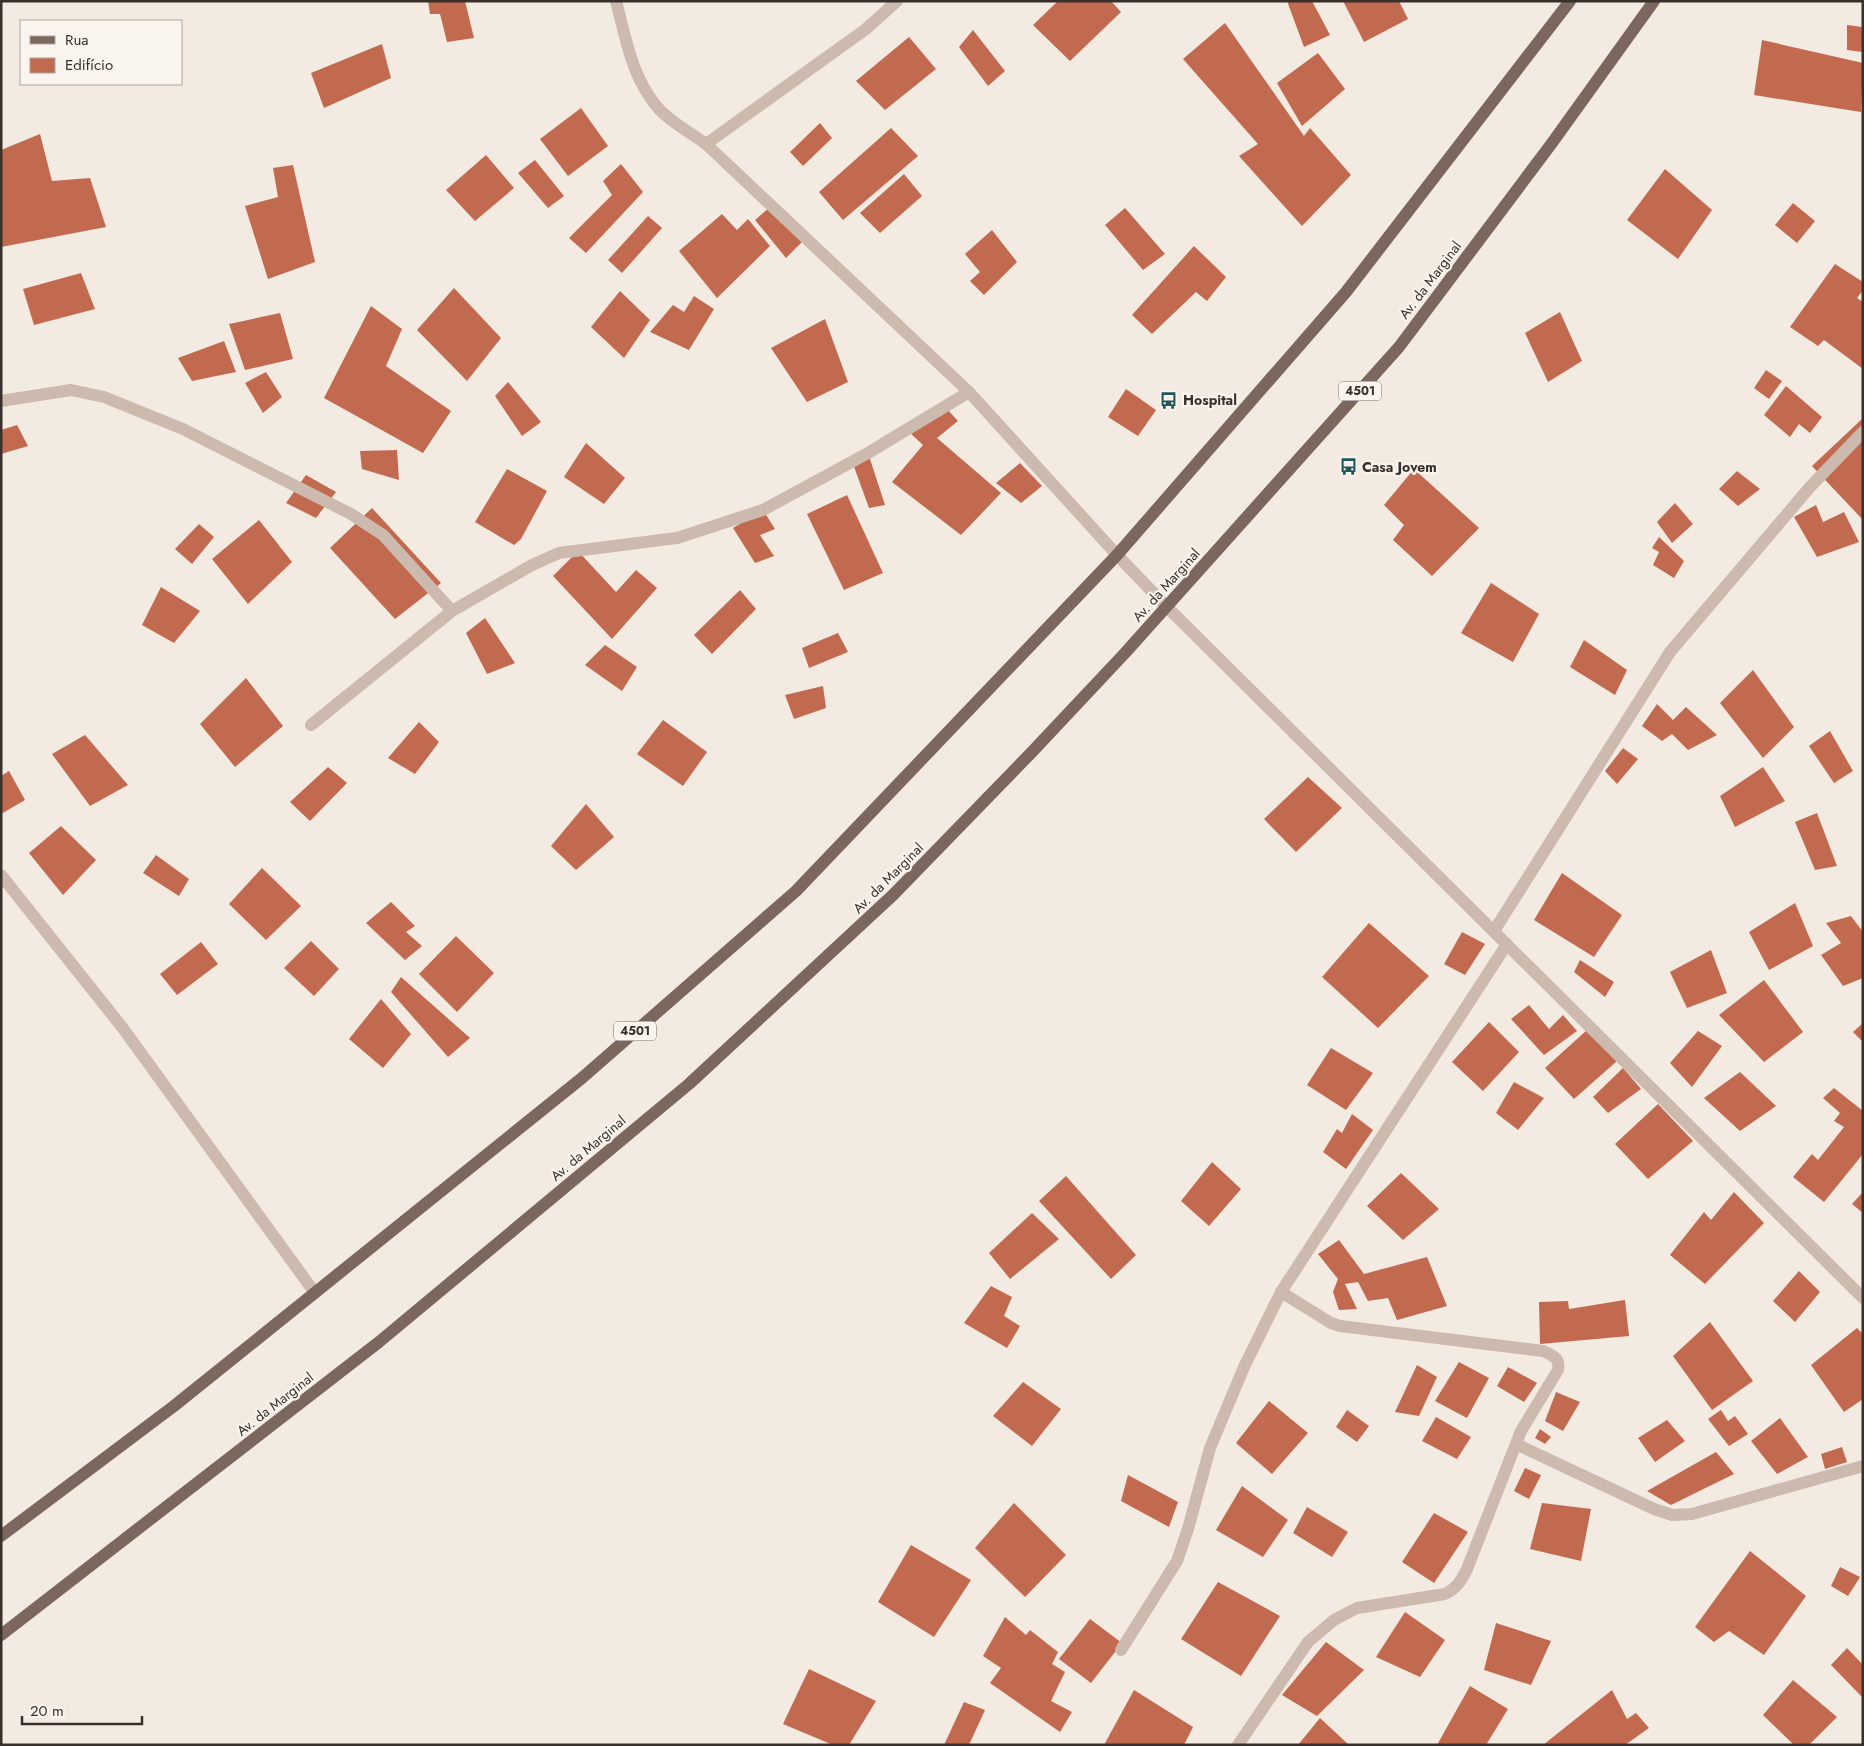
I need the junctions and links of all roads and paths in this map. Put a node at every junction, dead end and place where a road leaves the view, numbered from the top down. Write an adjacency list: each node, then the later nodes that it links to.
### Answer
1 (616, 1): 5 (street)
2 (898, 1): 5 (street)
3 (1570, 1): 9 (main road, 4501)
4 (1654, 1): 10 (main road, Av. da Marginal / 4501)
5 (706, 144): 6 (street)
6 (969, 392): 9 (street); 11 (street)
7 (1, 400): 11 (street)
8 (1863, 432): 14 (street)
9 (1117, 555): 10 (street); 17 (main road, 4501)
10 (1167, 607): 14 (street); 22 (main road, Av. da Marginal / 4501)
11 (452, 611): 12 (street)
12 (311, 725)
13 (1, 875): 17 (street)
14 (1494, 931): 15 (street)
15 (1507, 944): 16 (street); 18 (street)
16 (1281, 1292): 19 (street); 23 (street)
17 (315, 1293): 21 (main road, 4501)
18 (1863, 1298)
19 (1516, 1444): 20 (street); 24 (street)
20 (1863, 1466)
21 (1, 1536)
22 (1, 1635)
23 (1121, 1650)
24 (1238, 1745)

